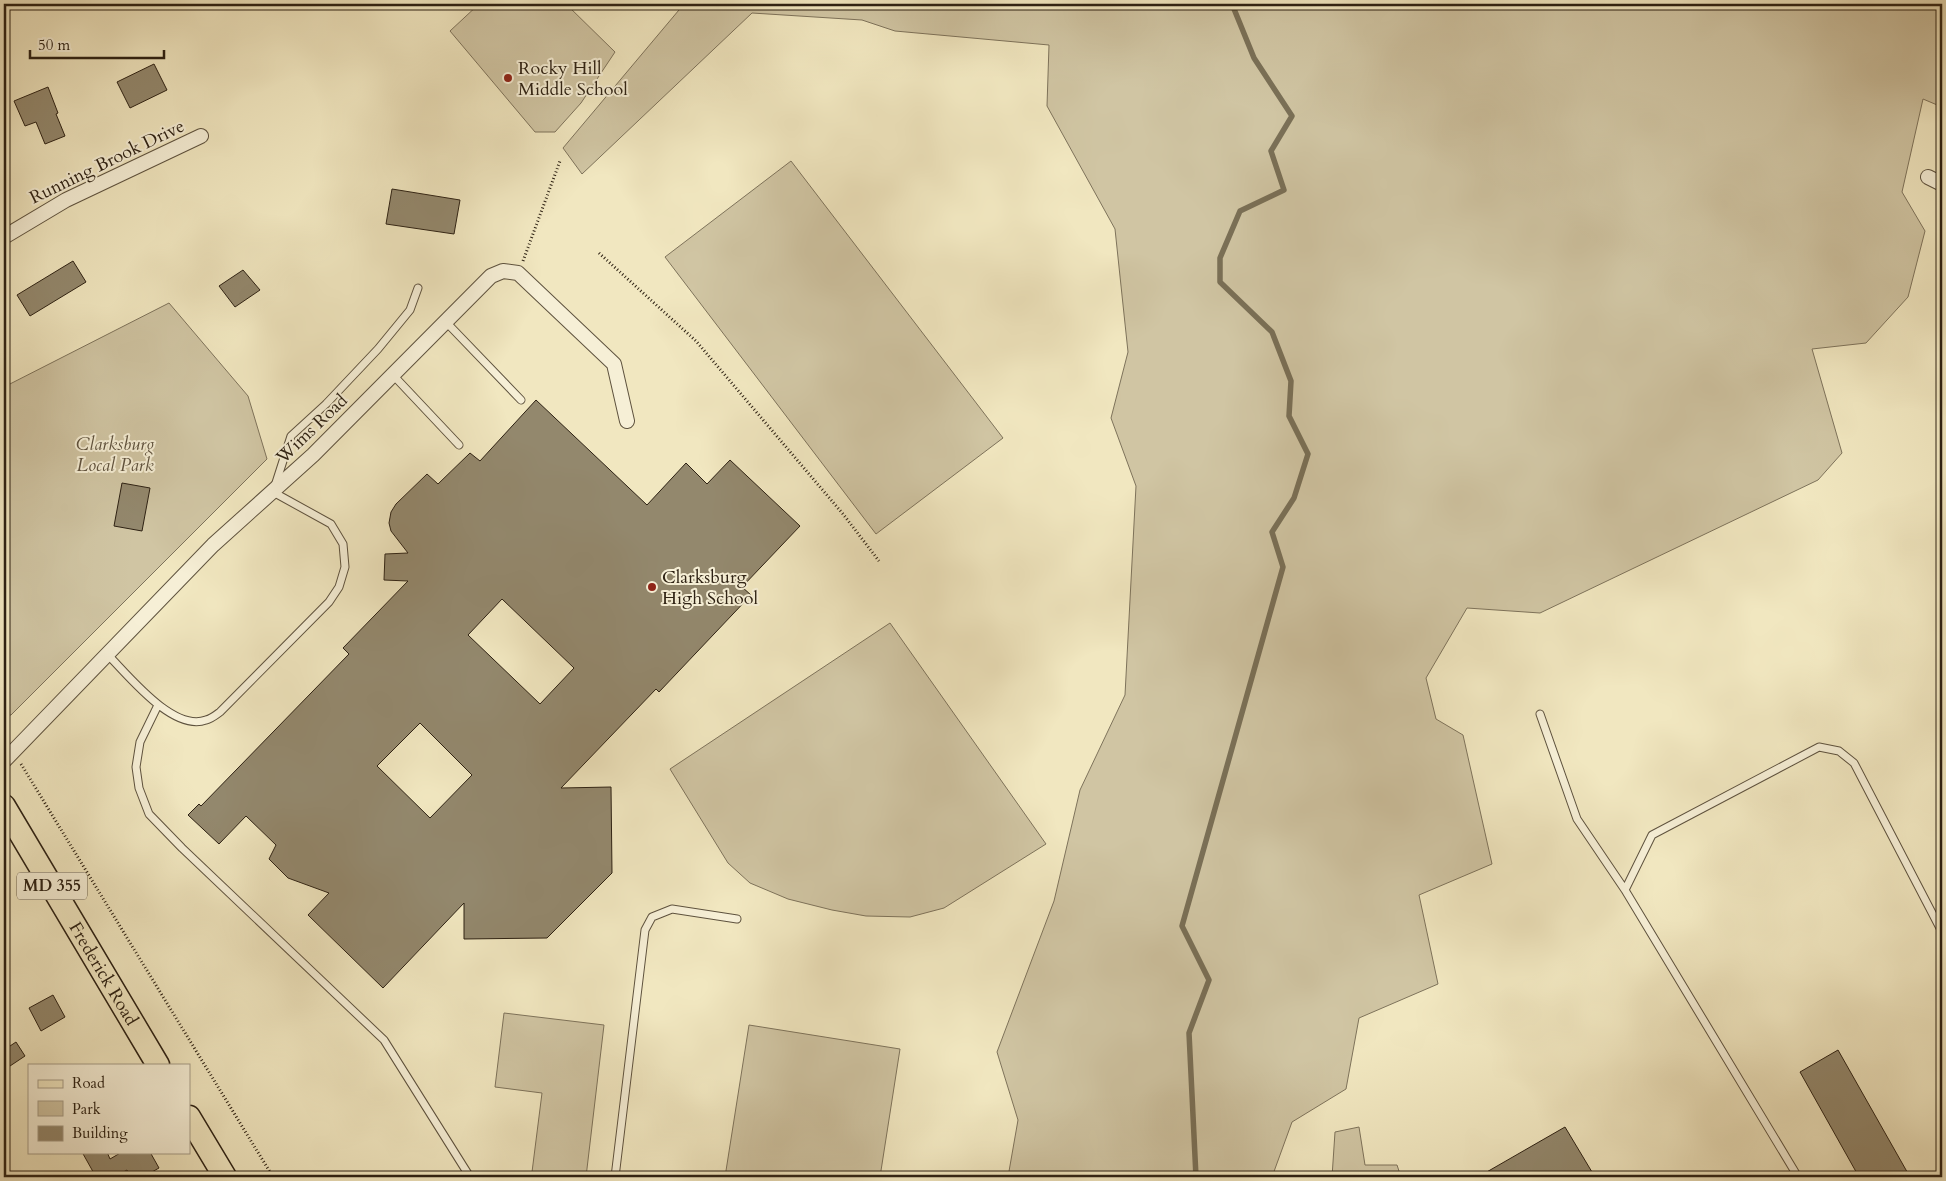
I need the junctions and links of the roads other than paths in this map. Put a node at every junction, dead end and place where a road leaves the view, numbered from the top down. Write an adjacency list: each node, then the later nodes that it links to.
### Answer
1 (201, 136): 4 (street, Running Brook Drive)
2 (1928, 177): 3 (street)
3 (1942, 184)
4 (4, 237)
5 (418, 288): 11 (lane)
6 (446, 322): 7 (street, Wims Road); 8 (lane); 9 (street, Wims Road)
7 (393, 375): 10 (lane); 11 (street, Wims Road)
8 (521, 400)
9 (627, 420)
10 (460, 445)
11 (273, 492): 12 (street, Wims Road); 13 (lane)
12 (108, 655): 13 (lane); 15 (street, Wims Road)
13 (158, 705): 23 (lane)
14 (1540, 714): 17 (lane)
15 (7, 758)
16 (4, 806): 20 (main road, Frederick Road / MD 355)
17 (1625, 890): 19 (lane); 25 (lane)
18 (737, 919): 24 (lane)
19 (1942, 932)
20 (157, 1064)
21 (190, 1119): 22 (main road)
22 (224, 1177)
23 (470, 1177)
24 (615, 1177)
25 (1798, 1177)

